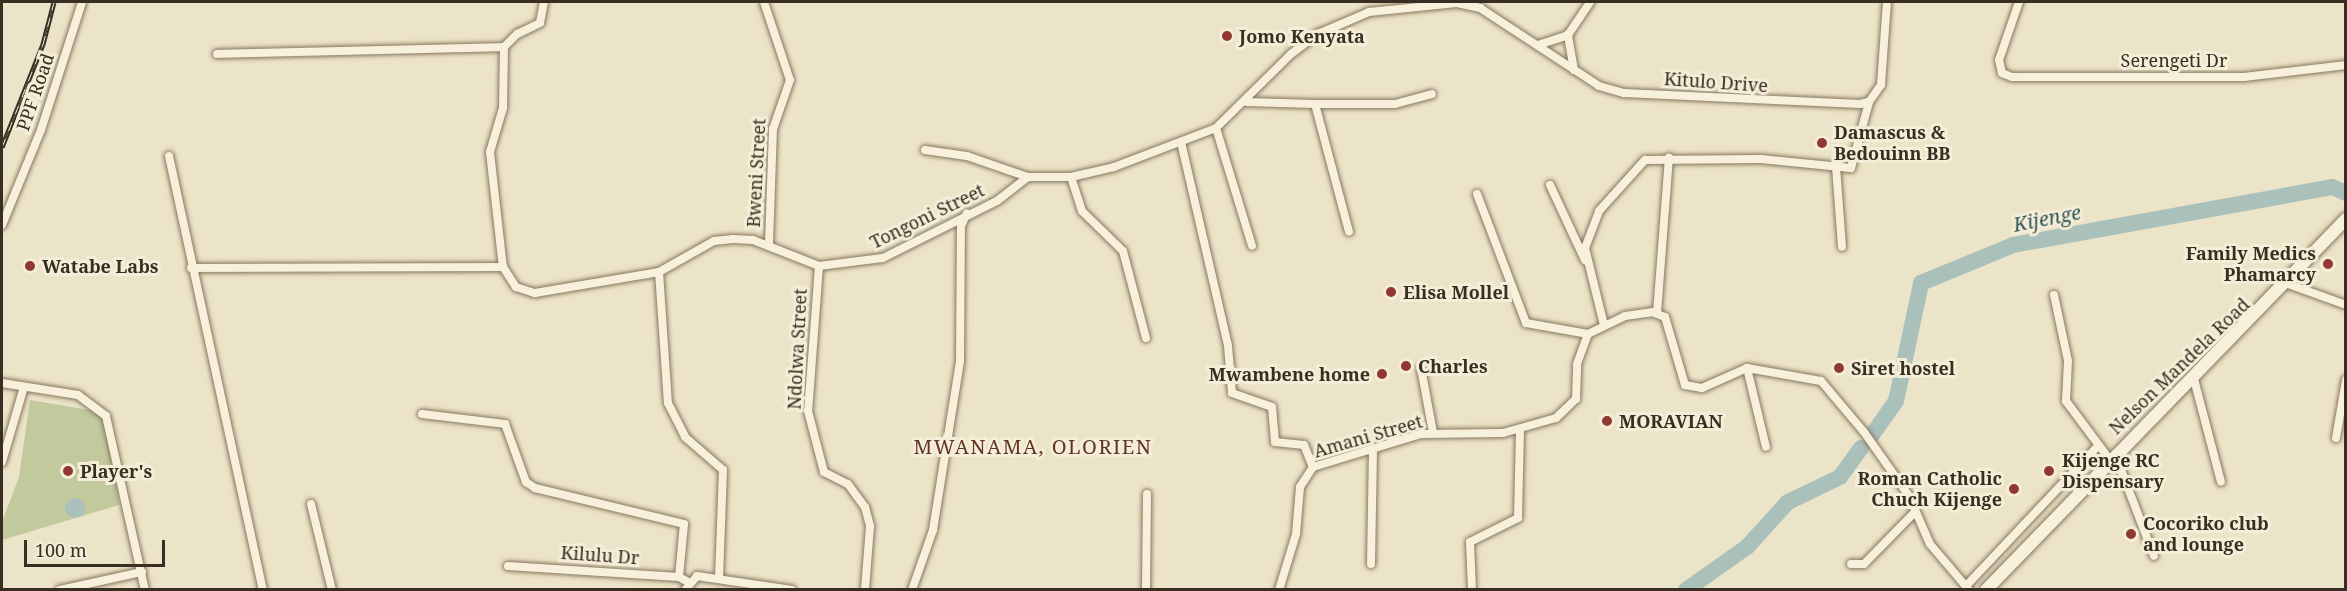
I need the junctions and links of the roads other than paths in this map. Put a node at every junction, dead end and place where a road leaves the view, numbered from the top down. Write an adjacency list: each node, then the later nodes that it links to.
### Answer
1 (82, 2): 30 (street, PPF Road)
2 (544, 2): 10 (street)
3 (764, 2): 32 (street, Bweni Street)
4 (1590, 2): 8 (street)
5 (1887, 2): 16 (street)
6 (2019, 2): 12 (street, Serengeti Dr)
7 (1481, 5): 9 (street, Kitulo Drive); 15 (street)
8 (1568, 35): 9 (street); 13 (street)
9 (1538, 45): 13 (street, Kitulo Drive)
10 (504, 47): 11 (street); 37 (street)
11 (217, 54)
12 (2346, 65)
13 (1574, 70): 16 (street, Kitulo Drive)
14 (1432, 94): 17 (street)
15 (1247, 102): 17 (street); 18 (street)
16 (1869, 102): 23 (street)
17 (1315, 104): 31 (street)
18 (1216, 128): 19 (street); 33 (street)
19 (1181, 142): 25 (street); 62 (street)
20 (926, 150): 24 (street)
21 (169, 156): 38 (street)
22 (1669, 157): 23 (street); 35 (street); 43 (street)
23 (1836, 167): 34 (street)
24 (1028, 177): 25 (street); 28 (street, Tongoni Street)
25 (1071, 177): 46 (street)
26 (1550, 185): 35 (street)
27 (1477, 194): 45 (street)
28 (967, 213): 36 (street, Tongoni Street); 82 (street)
29 (2346, 219): 40 (main road, Nelson Mandela Road)
30 (2, 225)
31 (1349, 232)
32 (769, 245): 36 (street, Tongoni Street); 39 (street, Tongoni Street)
33 (1252, 246)
34 (1842, 247)
35 (1585, 260): 44 (street)
36 (819, 266): 81 (street, Ndolwa Street)
37 (503, 267): 38 (street); 39 (street, Tongoni Street)
38 (191, 268): 78 (street)
39 (659, 272): 73 (street)
40 (2288, 284): 42 (street); 49 (main road, Nelson Mandela Road)
41 (2054, 295): 57 (street)
42 (2346, 305)
43 (1658, 313): 44 (street); 48 (street)
44 (1604, 325): 45 (street)
45 (1588, 334): 54 (street, Amani Street)
46 (1146, 338)
47 (1421, 368): 55 (street)
48 (1747, 368): 58 (street); 66 (street)
49 (2194, 379): 60 (main road, Nelson Mandela Road); 63 (street)
50 (2346, 380): 56 (street)
51 (2, 383): 52 (street)
52 (24, 387): 61 (street); 71 (street)
53 (422, 414): 72 (street)
54 (1520, 430): 55 (street, Amani Street); 85 (street)
55 (1433, 433): 59 (street, Amani Street)
56 (2336, 438)
57 (2098, 446): 60 (street); 75 (street)
58 (1766, 447)
59 (1372, 451): 62 (street, Amani Street); 68 (street)
60 (2113, 457): 67 (street); 86 (main road, Nelson Mandela Road)
61 (2, 462)
62 (1314, 467): 84 (street, Amani Street)
63 (2221, 482)
64 (1147, 494): 83 (street)
65 (311, 504): 79 (street)
66 (1915, 512): 69 (street); 75 (street)
67 (2154, 556)
68 (1371, 564)
69 (1851, 564)
70 (508, 566): 72 (street, Kilulu Dr)
71 (142, 573): 76 (street); 77 (street)
72 (679, 577): 74 (street, Kilulu Dr)
73 (719, 578): 74 (street); 80 (street)
74 (686, 586)
75 (1967, 588)
76 (60, 590)
77 (146, 590)
78 (263, 590)
79 (332, 590)
80 (792, 590)
81 (865, 590)
82 (912, 590)
83 (1146, 590)
84 (1279, 590)
85 (1472, 590)
86 (1986, 590)

